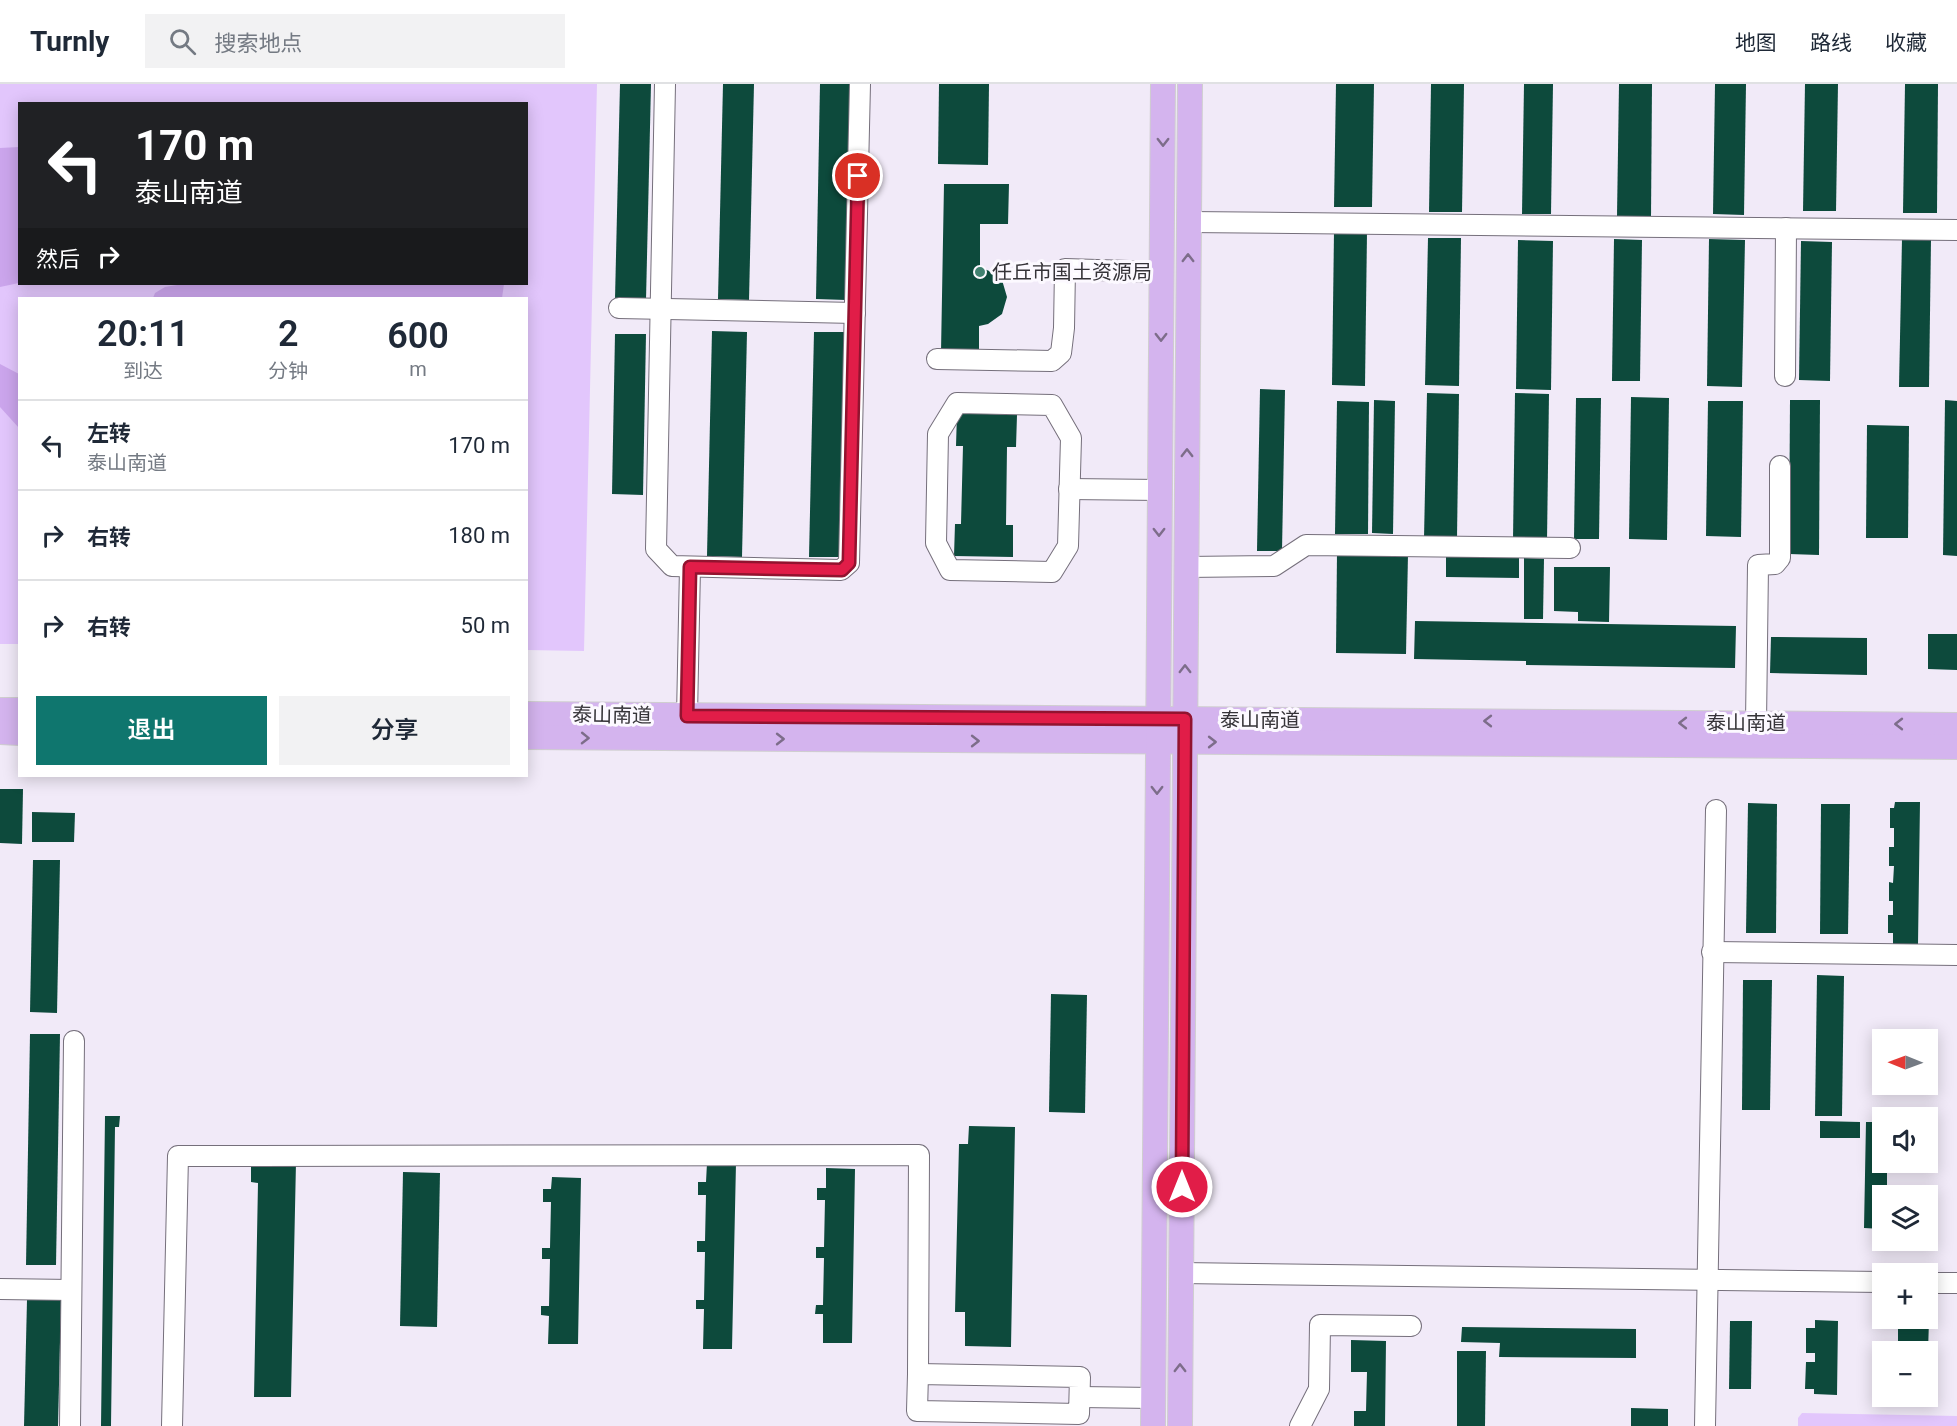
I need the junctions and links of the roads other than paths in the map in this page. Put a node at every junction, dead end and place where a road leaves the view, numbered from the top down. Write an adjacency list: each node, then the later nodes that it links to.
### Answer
1 (666, 84): 10 (lane)
2 (860, 84): 11 (lane)
3 (1163, 84): 8 (main road, one-way to 8)
4 (1190, 84): 5 (main road)
5 (1188, 222): 6 (lane); 19 (main road, one-way to 5)
6 (1786, 228): 7 (lane); 13 (lane)
7 (1957, 230)
8 (1161, 272): 12 (lane); 16 (main road, one-way to 16)
9 (619, 308): 10 (lane)
10 (661, 308): 11 (lane); 18 (lane)
11 (855, 313): 18 (lane)
12 (936, 359)
13 (1785, 376)
14 (1780, 466): 24 (lane)
15 (1069, 489): 15 (lane); 16 (lane)
16 (1160, 490): 26 (main road, one-way to 26)
17 (1570, 548): 19 (lane)
18 (690, 567): 23 (lane)
19 (1186, 567): 27 (main road, one-way to 19)
20 (0, 710): 21 (main road)
21 (18, 710)
22 (528, 714): 23 (main road, 泰山南道)
23 (687, 716): 26 (main road, 泰山南道)
24 (1756, 723): 25 (main road, 泰山南道, one-way to 24); 27 (main road, 泰山南道, one-way to 27)
25 (1957, 724)
26 (1158, 730): 27 (main road, 泰山南道); 30 (main road, 泰山南道, one-way to 26); 46 (main road, one-way to 46)
27 (1185, 731): 31 (main road, 泰山南道, one-way to 31); 36 (main road)
28 (0, 732): 29 (main road)
29 (18, 733)
30 (528, 737)
31 (1957, 747)
32 (1716, 810): 33 (lane)
33 (1713, 952): 34 (lane); 37 (lane)
34 (1957, 955)
35 (74, 1041): 42 (lane)
36 (1181, 1273): 37 (lane); 51 (main road, one-way to 36)
37 (1707, 1280): 38 (lane); 53 (lane)
38 (1872, 1282)
39 (1938, 1283): 40 (lane)
40 (1957, 1283)
41 (0, 1289): 42 (lane)
42 (71, 1290): 48 (lane)
43 (1411, 1326): 52 (lane)
44 (918, 1374): 45 (lane); 47 (lane); 49 (lane)
45 (1080, 1397): 46 (lane); 47 (lane)
46 (1153, 1398): 50 (main road)
47 (917, 1418)
48 (70, 1426)
49 (172, 1426)
50 (1153, 1426)
51 (1180, 1426)
52 (1300, 1426)
53 (1705, 1426)

